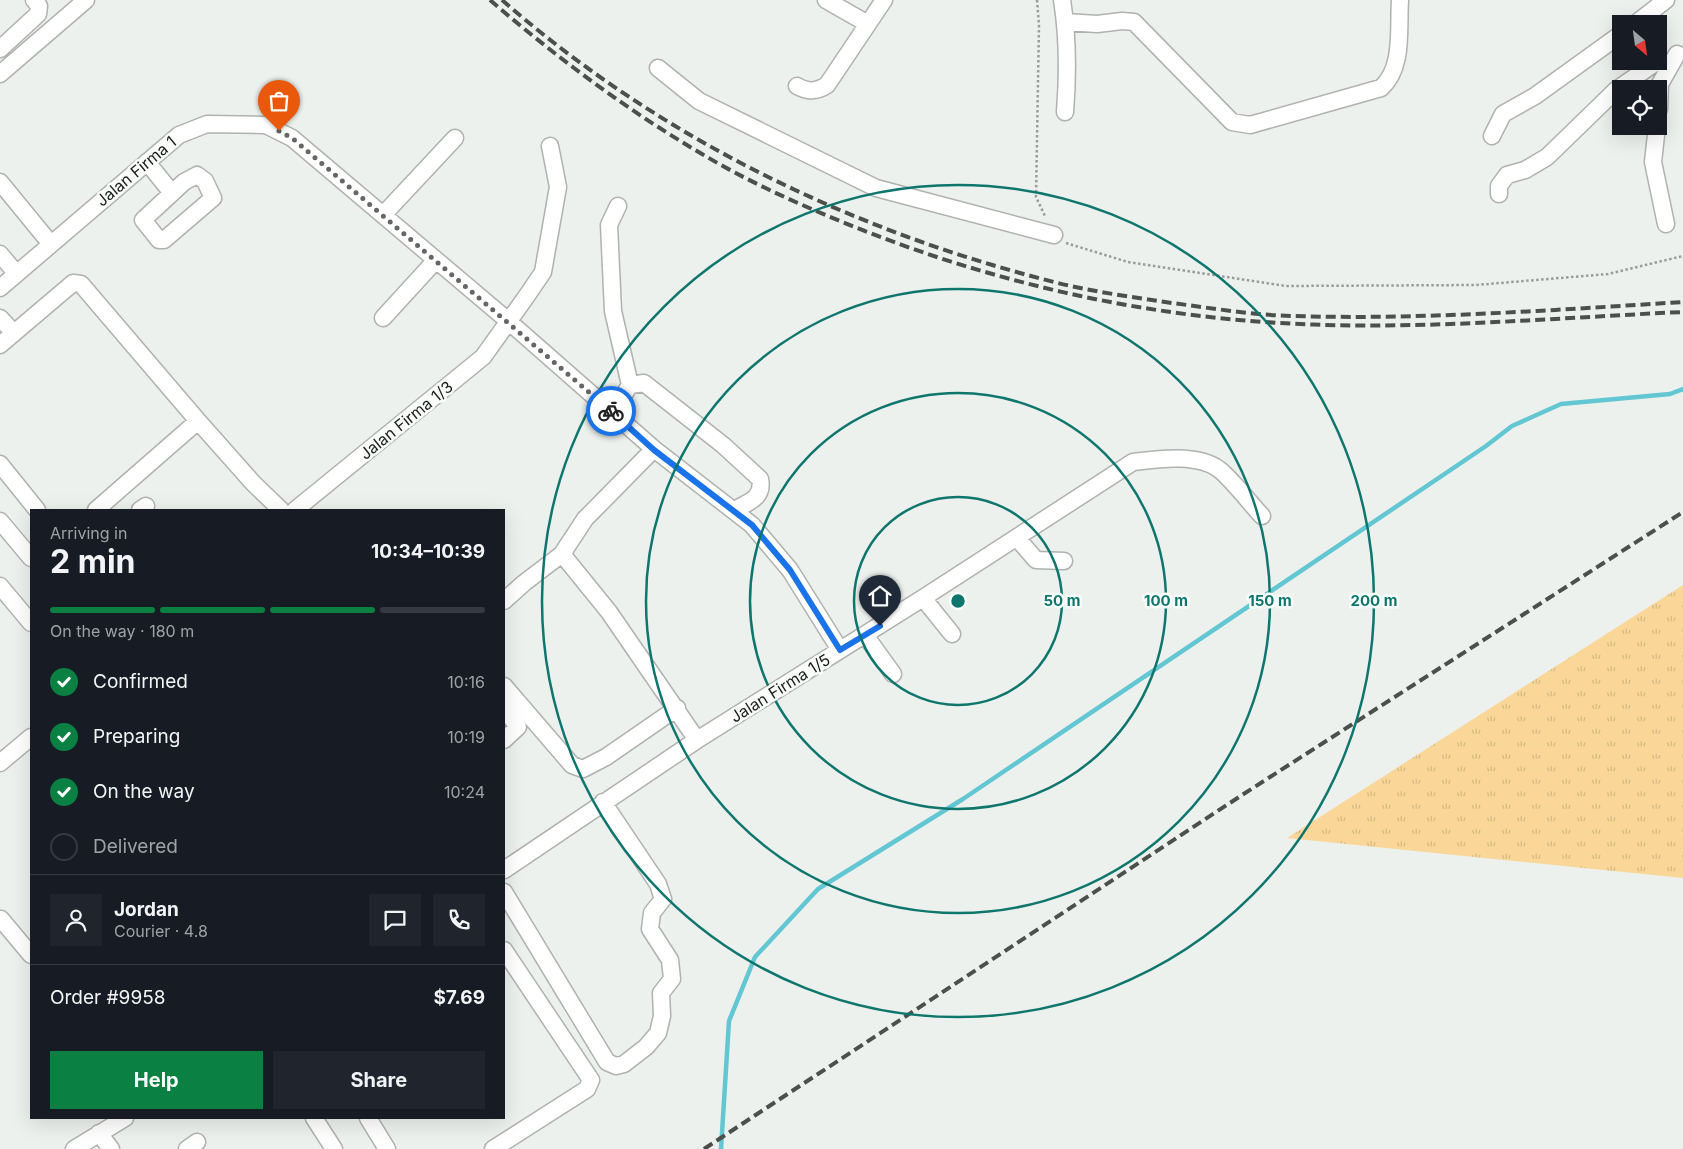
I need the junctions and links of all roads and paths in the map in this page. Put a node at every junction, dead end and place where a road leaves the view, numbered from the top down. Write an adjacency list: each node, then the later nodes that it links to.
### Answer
1 (34, 0): 13 (street)
2 (86, 0): 18 (street)
3 (826, 0): 11 (street)
4 (884, 0): 11 (street)
5 (1037, 0): 33 (path)
6 (1062, 0): 10 (street)
7 (1400, 0): 10 (street)
8 (1666, 0): 9 (street)
9 (1647, 15)
10 (1066, 22): 21 (street)
11 (868, 24): 20 (street)
12 (1612, 40): 23 (street)
13 (0, 50)
14 (1680, 53): 15 (street); 19 (street)
15 (1668, 58)
16 (658, 68): 33 (street)
17 (1646, 70): 29 (street)
18 (0, 74)
19 (1663, 80)
20 (797, 86)
21 (1065, 112)
22 (1656, 135): 32 (street)
23 (1492, 136)
24 (455, 138): 31 (street)
25 (550, 146): 42 (street, Jalan Firma 1/3)
26 (147, 162): 28 (street); 31 (street, Jalan Firma 1); 34 (street, Jalan Firma 1)
27 (0, 182): 34 (street)
28 (172, 193)
29 (1498, 194)
30 (618, 206): 45 (street)
31 (384, 216): 37 (street, Jalan Firma 1)
32 (1666, 224)
33 (1054, 235): 36 (path)
34 (50, 244): 38 (street, Jalan Firma 1)
35 (0, 254): 38 (street)
36 (1683, 256)
37 (436, 260): 41 (street); 42 (street, Jalan Firma 1)
38 (16, 273): 39 (street, Jalan Firma 1)
39 (0, 288)
40 (0, 318): 43 (street)
41 (383, 318)
42 (507, 320): 46 (street, Jalan Firma 1); 53 (street, Jalan Firma 1/3)
43 (14, 333): 44 (street); 47 (street)
44 (0, 345)
45 (630, 385): 46 (street); 54 (street)
46 (613, 412): 48 (street, Jalan Firma 1)
47 (198, 421): 51 (street); 52 (street)
48 (654, 450): 54 (street, Jalan Firma 1); 58 (street)
49 (0, 464): 50 (street)
50 (36, 509)
51 (97, 509)
52 (280, 509)
53 (296, 509)
54 (734, 510): 67 (street, Jalan Firma 1)
55 (1262, 516): 57 (street, Jalan Firma 1/5)
56 (0, 521): 59 (street)
57 (1017, 538): 60 (street); 62 (street, Jalan Firma 1/5)
58 (562, 554): 63 (street); 70 (street)
59 (30, 557)
60 (1064, 562)
61 (0, 586): 64 (street)
62 (924, 598): 65 (street); 66 (street, Jalan Firma 1/5)
63 (505, 600)
64 (30, 622)
65 (952, 634)
66 (865, 635): 67 (street, Jalan Firma 1/5); 68 (street)
67 (840, 650): 74 (street, Jalan Firma 1/5)
68 (893, 674)
69 (505, 687): 70 (street)
70 (677, 708): 74 (street)
71 (505, 709): 73 (street)
72 (30, 738): 75 (street)
73 (505, 739)
74 (697, 740): 76 (street, Jalan Firma 1/5)
75 (0, 763)
76 (603, 802): 77 (street, Jalan Firma 1/5); 78 (street)
77 (505, 869)
78 (505, 894)
79 (0, 919): 81 (street)
80 (505, 951): 90 (street)
81 (30, 954)
82 (123, 1119): 85 (street)
83 (315, 1119): 88 (street)
84 (369, 1119): 89 (street)
85 (99, 1134): 86 (street); 87 (street)
86 (74, 1149)
87 (111, 1149)
88 (334, 1149)
89 (387, 1149)
90 (493, 1149)

